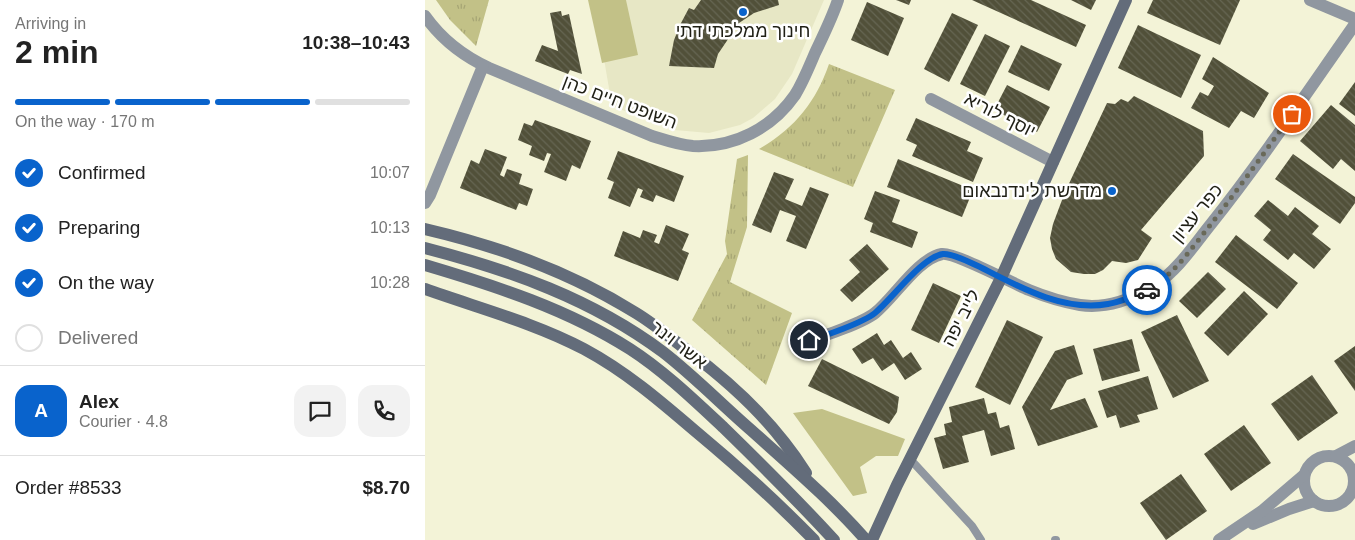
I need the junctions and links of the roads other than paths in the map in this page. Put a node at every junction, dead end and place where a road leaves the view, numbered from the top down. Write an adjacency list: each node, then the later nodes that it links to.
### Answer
1 (838, 0): 7 (street, השופט חיים כהן)
2 (1126, 0): 9 (main road, לייב יפה)
3 (1310, 0): 5 (street)
4 (425, 16): 7 (street, השופט חיים כהן)
5 (1355, 19)
6 (1355, 24): 14 (street, כפר עציון)
7 (483, 66): 10 (street)
8 (931, 98): 9 (street, יוסף לוריא)
9 (1053, 162): 14 (main road, לייב יפה)
10 (425, 203)
11 (425, 229): 22 (main road)
12 (425, 248): 22 (main road, אשר וינר)
13 (425, 265): 26 (main road, אשר וינר)
14 (1001, 278): 16 (street, כפר עציון); 19 (main road, לייב יפה)
15 (425, 289): 25 (main road)
16 (809, 340)
17 (1355, 446): 18 (street)
18 (1336, 456): 20 (street); 21 (street)
19 (910, 459): 28 (main road, לייב יפה); 29 (lane)
20 (1354, 472): 23 (street)
21 (1305, 475): 23 (street); 24 (street)
22 (819, 491): 27 (main road, אשר וינר)
23 (1314, 501): 24 (street)
24 (1224, 537)
25 (814, 540)
26 (834, 540)
27 (866, 540)
28 (872, 540)
29 (981, 540)

